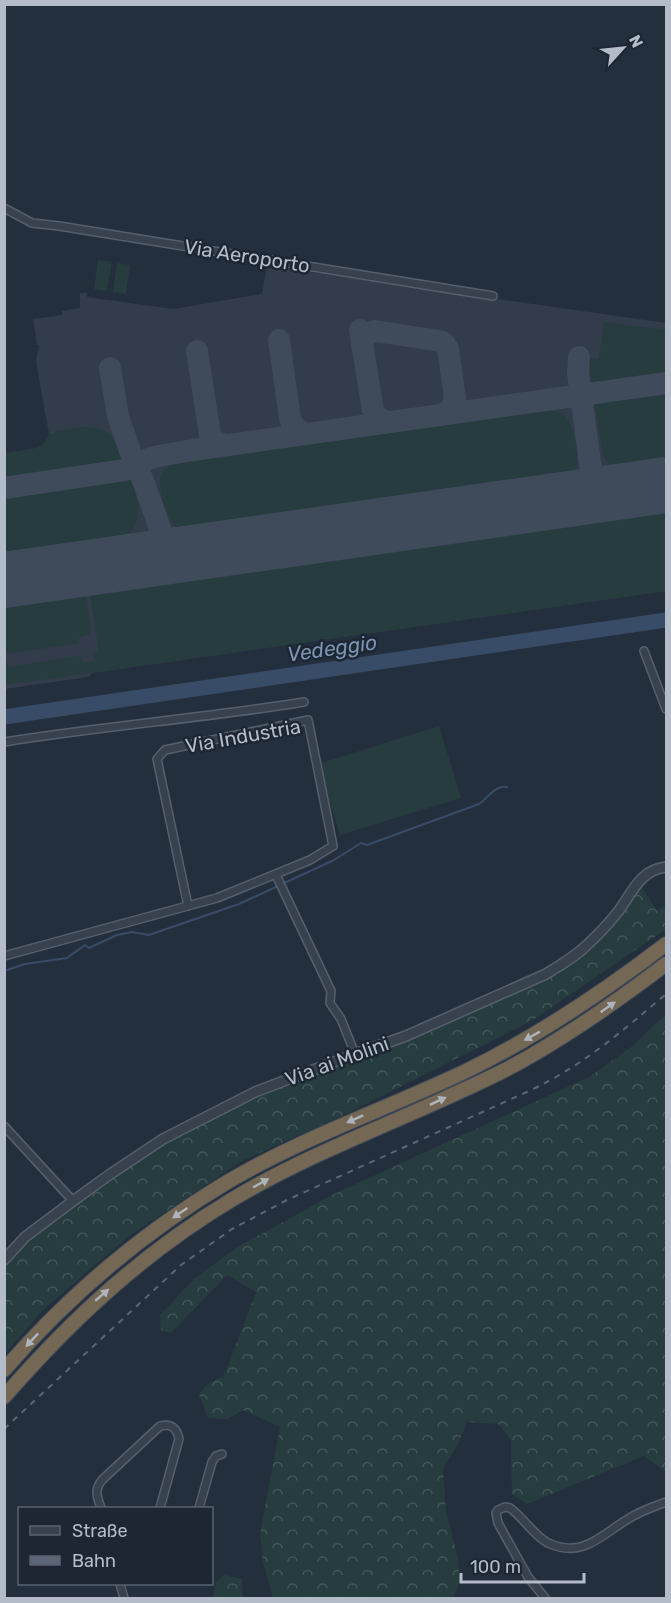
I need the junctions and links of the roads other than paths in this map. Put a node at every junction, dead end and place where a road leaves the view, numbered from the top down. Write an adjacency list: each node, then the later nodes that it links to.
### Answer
1 (4, 208): 2 (street, Via Aeroporto)
2 (493, 296)
3 (644, 651): 5 (street)
4 (304, 702): 6 (street)
5 (666, 709)
6 (4, 742)
7 (666, 867): 13 (street, Via ai Molini)
8 (276, 875): 9 (street, Via Industria); 9 (street, Via Industria); 13 (street)
9 (188, 906): 11 (street, Via Industria)
10 (666, 944): 17 (highway, one-way to 17)
11 (4, 956)
12 (666, 964): 18 (highway, one-way to 12)
13 (355, 1054): 15 (street, Via ai Molini)
14 (4, 1126): 15 (street)
15 (73, 1200): 16 (street, Via ai Molini)
16 (4, 1260)
17 (4, 1370)
18 (4, 1397)
19 (222, 1454): 23 (street)
20 (666, 1502): 24 (street)
21 (100, 1507): 22 (street)
22 (161, 1507)
23 (200, 1507)
24 (545, 1599)

